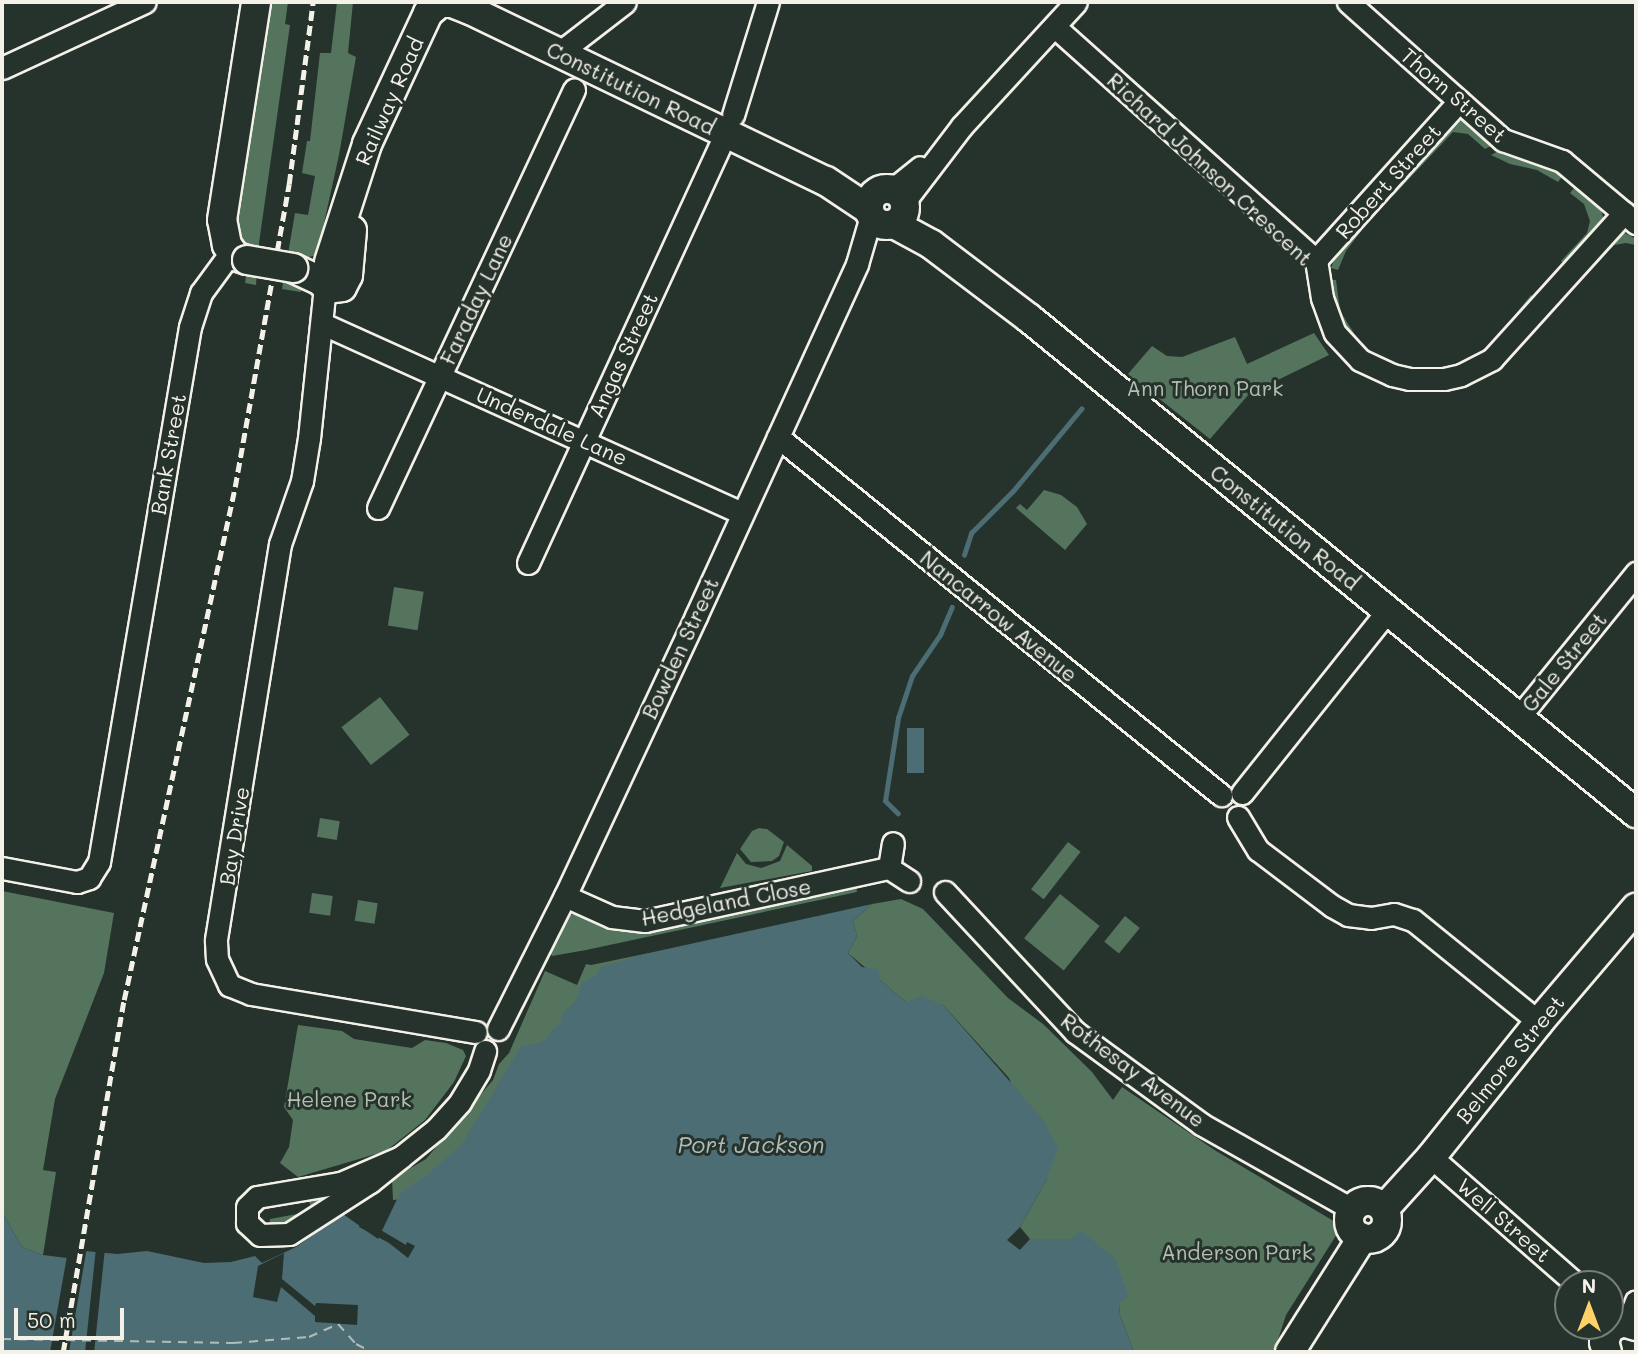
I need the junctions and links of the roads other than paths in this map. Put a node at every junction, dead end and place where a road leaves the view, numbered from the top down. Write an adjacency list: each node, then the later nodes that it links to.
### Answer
1 (145, 2): 12 (street)
2 (247, 2): 10 (main road)
3 (256, 2): 10 (main road)
4 (625, 2): 11 (street)
5 (768, 2): 15 (street)
6 (1076, 2): 9 (street, Bowden Street)
7 (1348, 2): 14 (street, Thorn Street)
8 (435, 5): 11 (main road, Constitution Road); 21 (main road, Railway Road)
9 (1055, 27): 17 (street, Bowden Street); 20 (street, Richard Johnson Crescent)
10 (250, 32): 19 (main road)
11 (559, 53): 17 (main road, Constitution Road)
12 (2, 68)
13 (574, 90): 23 (street, Faraday Lane)
14 (1459, 101): 18 (street, Thorn Street); 20 (street, Robert Street)
15 (733, 115)
16 (719, 147): 25 (street, Angas Street)
17 (886, 209): 24 (street, Bowden Street); 30 (main road, Constitution Road)
18 (1630, 218): 20 (street, Richard Johnson Crescent)
19 (239, 256): 21 (main road, bridge); 35 (street, Bank Street)
20 (1316, 260)
21 (322, 274): 22 (street, Bay Drive)
22 (328, 327): 23 (street, Underdale Lane); 43 (street, Bay Drive)
23 (440, 376): 25 (street, Underdale Lane); 26 (street, Faraday Lane)
24 (778, 437): 27 (street, Bowden Street); 32 (street, Nancarrow Avenue)
25 (584, 440): 27 (street, Underdale Lane); 28 (street, Angas Street)
26 (378, 508)
27 (741, 513): 39 (street, Bowden Street)
28 (527, 563)
29 (1636, 573): 31 (street, Gale Street)
30 (1388, 610): 31 (main road, Constitution Road); 32 (street)
31 (1519, 717): 33 (main road, Constitution Road)
32 (1232, 794): 41 (street)
33 (1636, 813)
34 (893, 843): 36 (street)
35 (2, 868)
36 (890, 868): 37 (street); 39 (street, Hedgeland Close)
37 (909, 881)
38 (945, 892): 46 (street, Rothesay Avenue)
39 (565, 896): 42 (street, Bowden Street)
40 (1636, 908): 41 (main road, Belmore Street)
41 (1539, 1022): 45 (main road, Belmore Street)
42 (498, 1029): 43 (street, Bay Drive)
43 (480, 1041): 44 (street)
44 (401, 1157): 44 (street)
45 (1432, 1157): 47 (main road, Belmore Street); 49 (street, Well Street)
46 (1352, 1209): 47 (main road); 48 (main road)
47 (1384, 1209): 48 (main road)
48 (1362, 1238): 51 (main road)
49 (1560, 1270)
50 (1625, 1319): 52 (main road)
51 (1291, 1352)
52 (1607, 1352)

